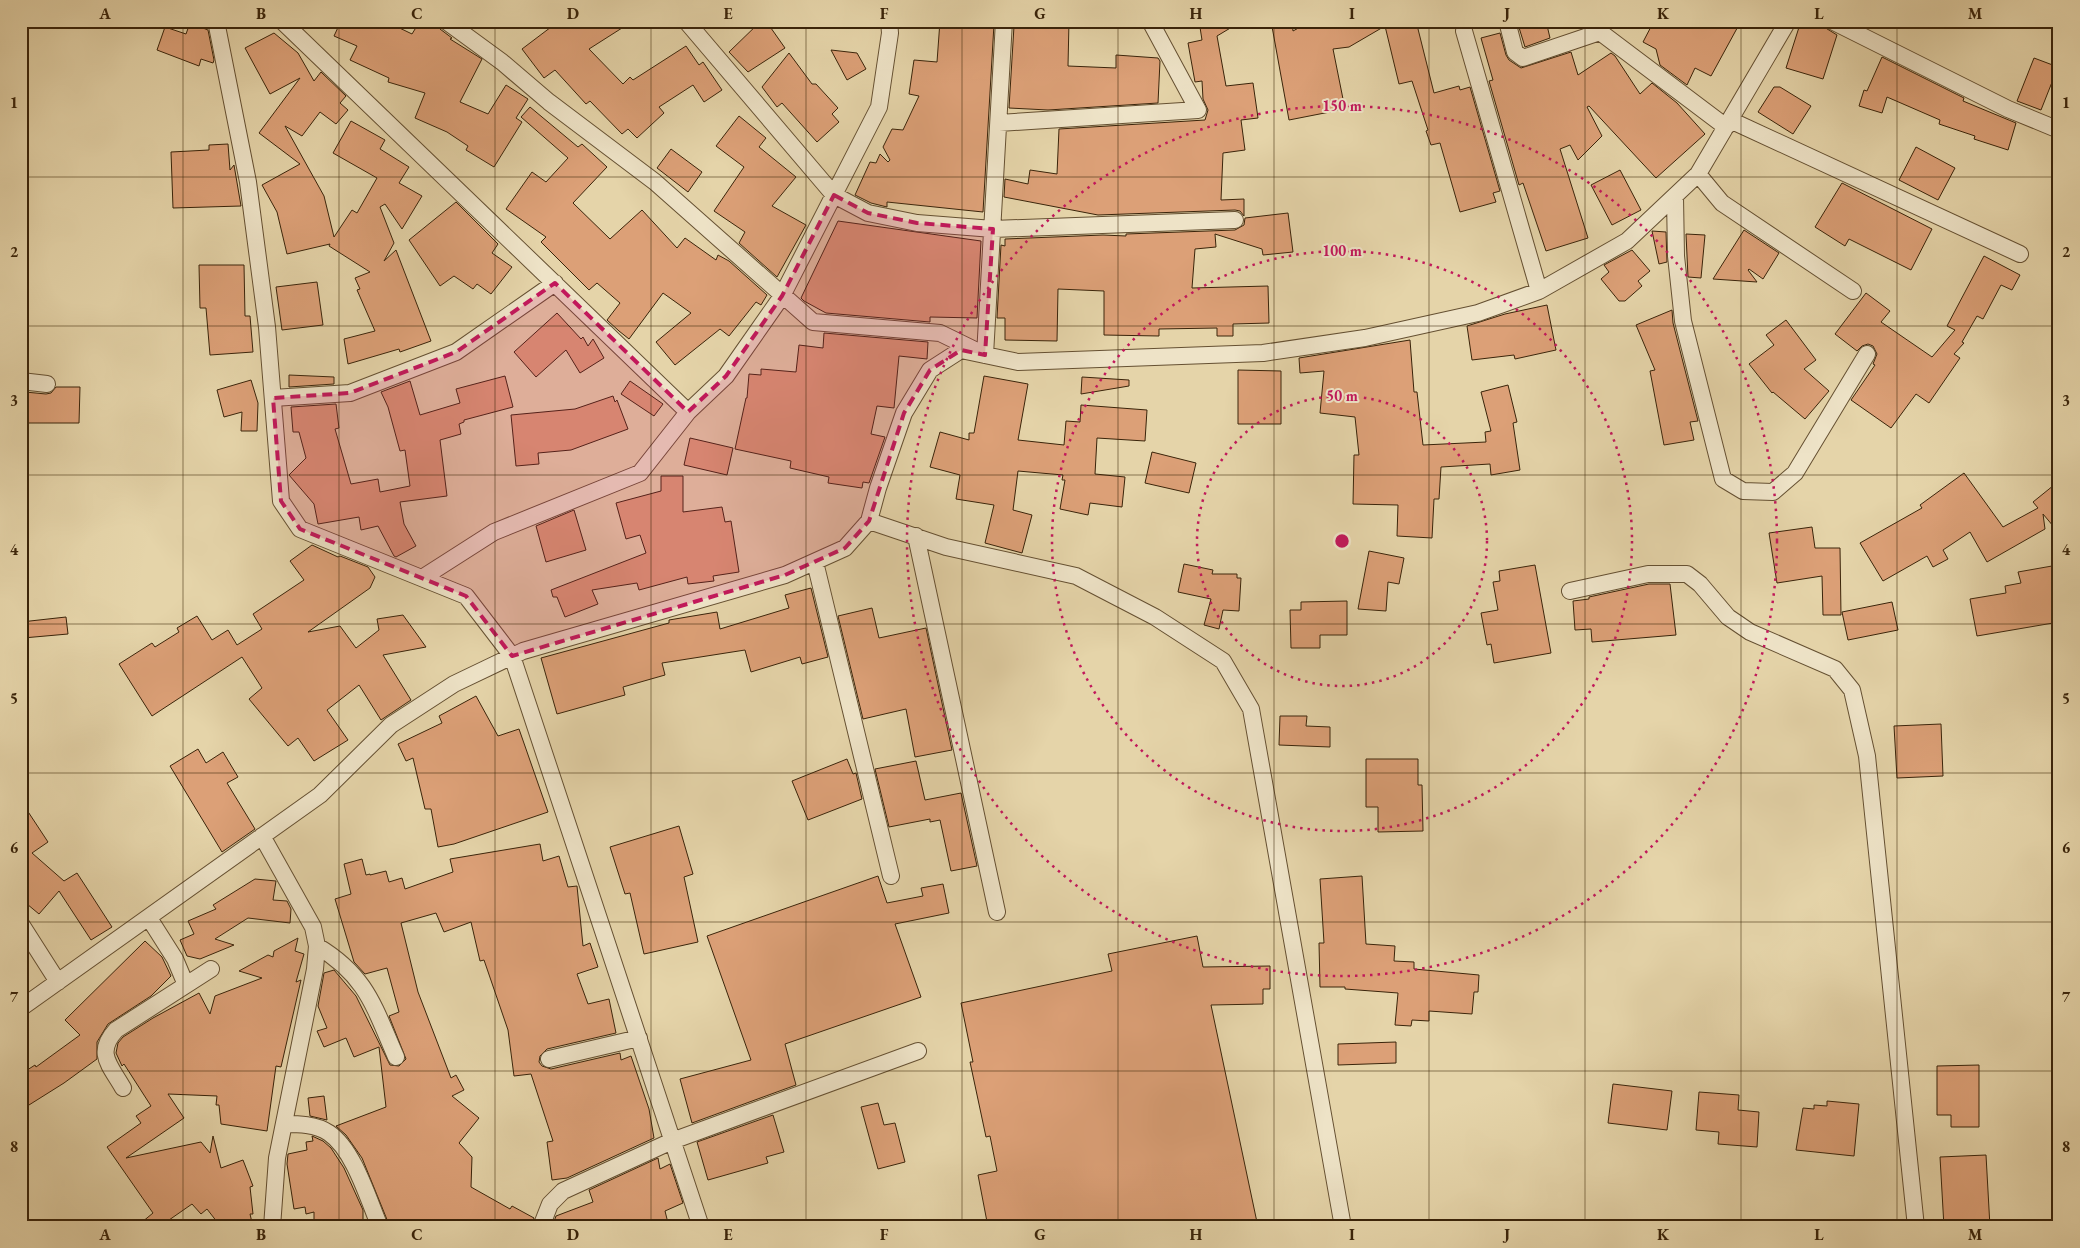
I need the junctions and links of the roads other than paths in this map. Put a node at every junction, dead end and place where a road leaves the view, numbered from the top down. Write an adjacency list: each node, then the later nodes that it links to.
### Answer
1 (216, 21): 30 (street)
2 (282, 21): 22 (street)
3 (446, 21): 25 (street)
4 (686, 21): 17 (street)
5 (889, 21): 17 (street)
6 (1004, 21): 13 (street)
7 (1150, 21): 13 (street)
8 (1507, 21): 11 (street)
9 (1788, 21): 14 (street)
10 (1832, 21): 15 (street)
11 (1595, 27): 14 (street)
12 (1464, 31): 24 (street)
13 (999, 123): 20 (street)
14 (1728, 123): 16 (street); 21 (street)
15 (2059, 130)
16 (1698, 174): 18 (street); 23 (street)
17 (834, 195): 20 (street); 25 (street)
18 (1675, 197): 24 (street); 26 (street)
19 (1235, 220): 20 (street)
20 (993, 229): 27 (street)
21 (2020, 254)
22 (555, 283): 30 (street); 31 (street)
23 (1853, 291)
24 (1539, 292): 27 (street)
25 (782, 296): 27 (street); 31 (street)
26 (1867, 354)
27 (985, 355): 32 (street)
28 (21, 381): 29 (street)
29 (47, 384)
30 (273, 398): 35 (street)
31 (688, 412): 35 (street)
32 (869, 520): 33 (street); 34 (street)
33 (916, 536): 40 (street); 59 (street)
34 (815, 562): 37 (street); 39 (street)
35 (422, 578): 37 (street)
36 (1570, 591): 60 (street)
37 (512, 656): 38 (street); 48 (street)
38 (262, 836): 41 (street); 43 (street)
39 (891, 876)
40 (997, 912)
41 (148, 918): 45 (street); 46 (street)
42 (21, 924): 45 (street)
43 (317, 946): 50 (street); 53 (street)
44 (211, 969): 46 (street)
45 (58, 982): 47 (street)
46 (186, 985): 52 (street)
47 (21, 1008)
48 (639, 1038): 51 (street); 54 (street)
49 (918, 1051): 54 (street)
50 (396, 1057)
51 (549, 1059)
52 (123, 1088)
53 (284, 1124): 55 (street); 56 (street)
54 (672, 1141): 57 (street); 58 (street)
55 (272, 1227)
56 (380, 1227)
57 (541, 1227)
58 (701, 1227)
59 (1343, 1227)
60 (1916, 1227)

